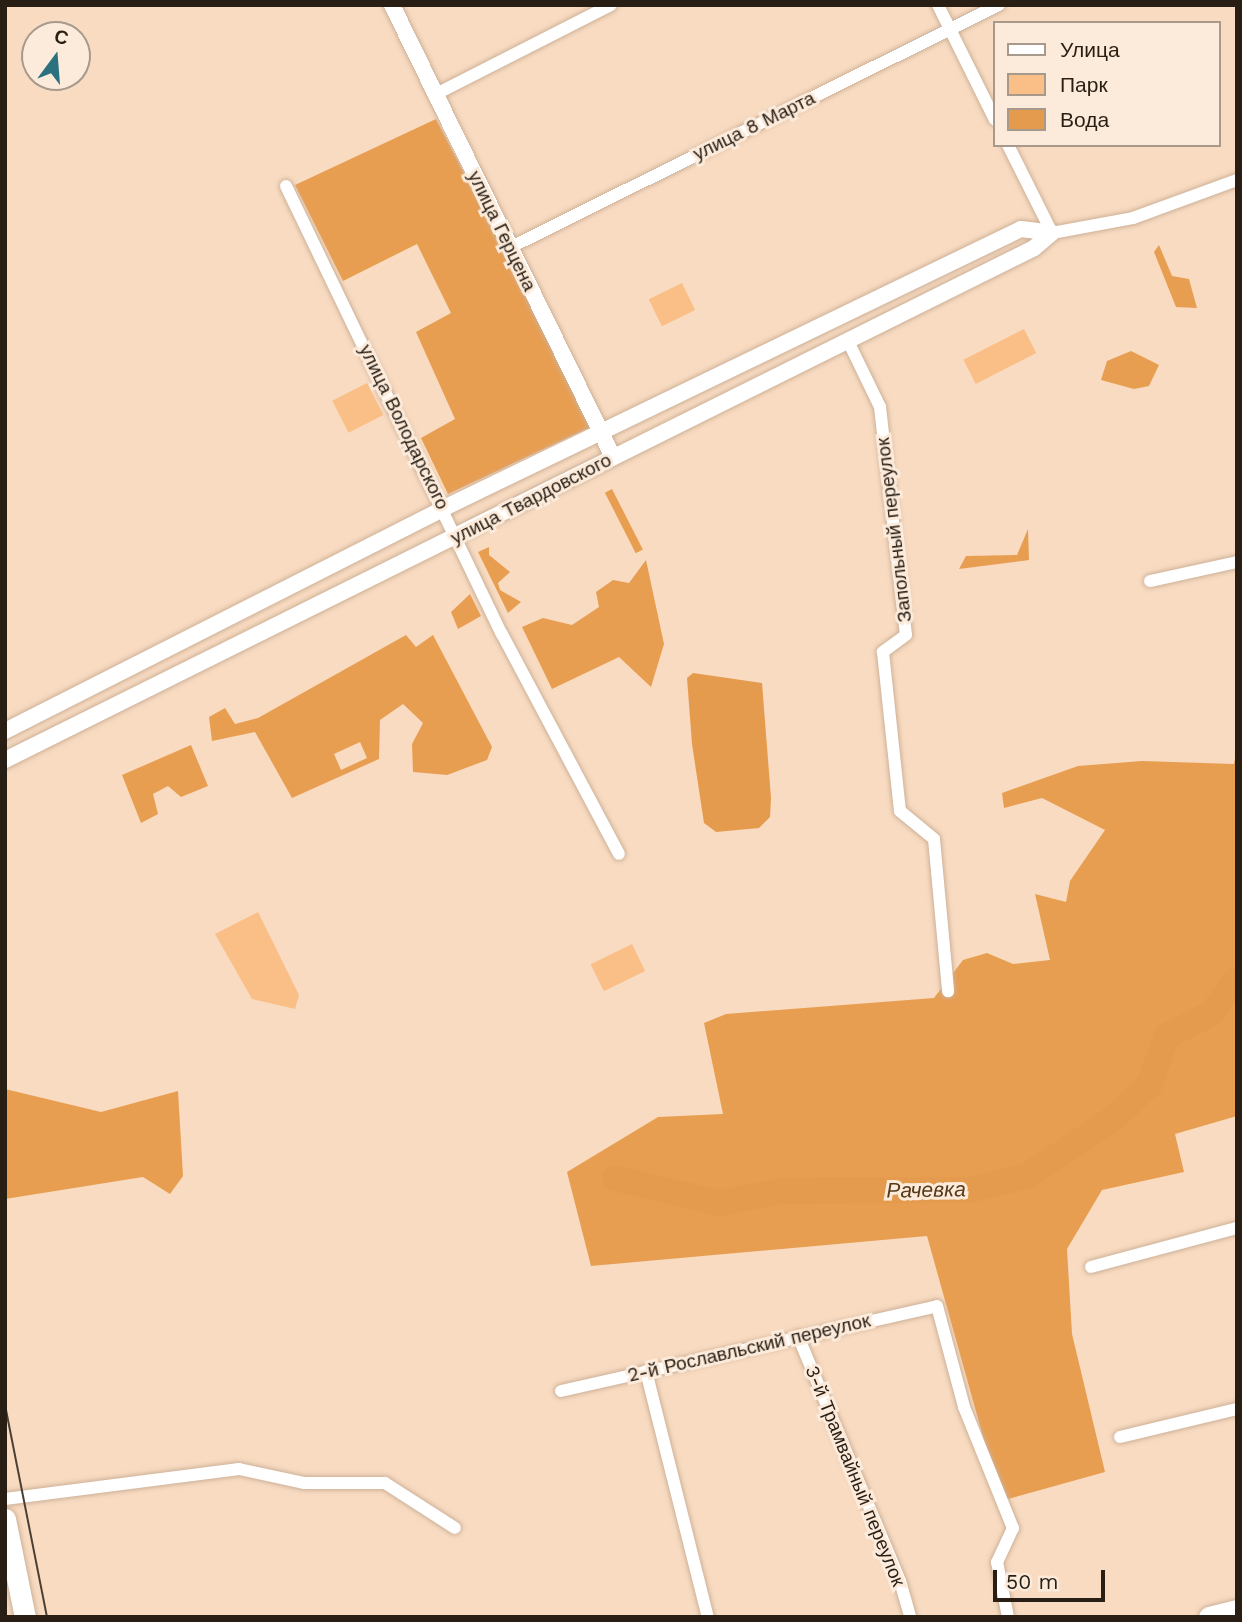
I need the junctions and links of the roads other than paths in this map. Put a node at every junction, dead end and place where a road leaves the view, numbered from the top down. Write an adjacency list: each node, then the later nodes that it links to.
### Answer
1 (392, 5): 6 (street, улица Герцена)
2 (611, 5): 6 (street)
3 (938, 5): 5 (street)
4 (999, 5): 5 (street, улица 8 Марта)
5 (950, 29): 7 (street); 12 (street, улица 8 Марта)
6 (436, 94): 12 (street, улица Герцена)
7 (993, 116)
8 (1009, 147): 11 (street)
9 (1237, 180): 11 (street, улица Твардовского)
10 (286, 186): 16 (street, улица Володарского)
11 (1052, 233): 13 (street, улица Твардовского); 14 (street, улица Твардовского)
12 (509, 248): 14 (street, улица Герцена)
13 (848, 341): 15 (street, улица Твардовского); 25 (street, Запольный переулок)
14 (602, 432): 15 (street, улица Герцена); 16 (street, улица Твардовского)
15 (613, 457): 17 (street, улица Твардовского)
16 (444, 508): 17 (street, улица Володарского); 20 (street, улица Твардовского)
17 (456, 537): 21 (street, улица Твардовского); 24 (street, улица Володарского)
18 (1237, 562): 19 (street)
19 (1150, 581)
20 (187, 639): 21 (street); 22 (street, улица Твардовского)
21 (198, 665): 23 (street, улица Твардовского)
22 (5, 730)
23 (5, 760)
24 (619, 854)
25 (948, 991)
26 (1237, 1228): 27 (street)
27 (1091, 1267)
28 (797, 1336): 29 (street, 2-й Рославльский переулок); 39 (street, 3-й Трамвайный переулок); 40 (street, 2-й Рославльский переулок)
29 (646, 1371): 30 (street, 2-й Рославльский переулок); 38 (street)
30 (561, 1391)
31 (1237, 1409): 32 (street)
32 (1120, 1437)
33 (5, 1499): 35 (street)
34 (5, 1519): 37 (main road)
35 (455, 1528)
36 (1237, 1610): 41 (main road)
37 (25, 1617)
38 (708, 1617)
39 (909, 1617)
40 (1008, 1617)
41 (1209, 1617)

